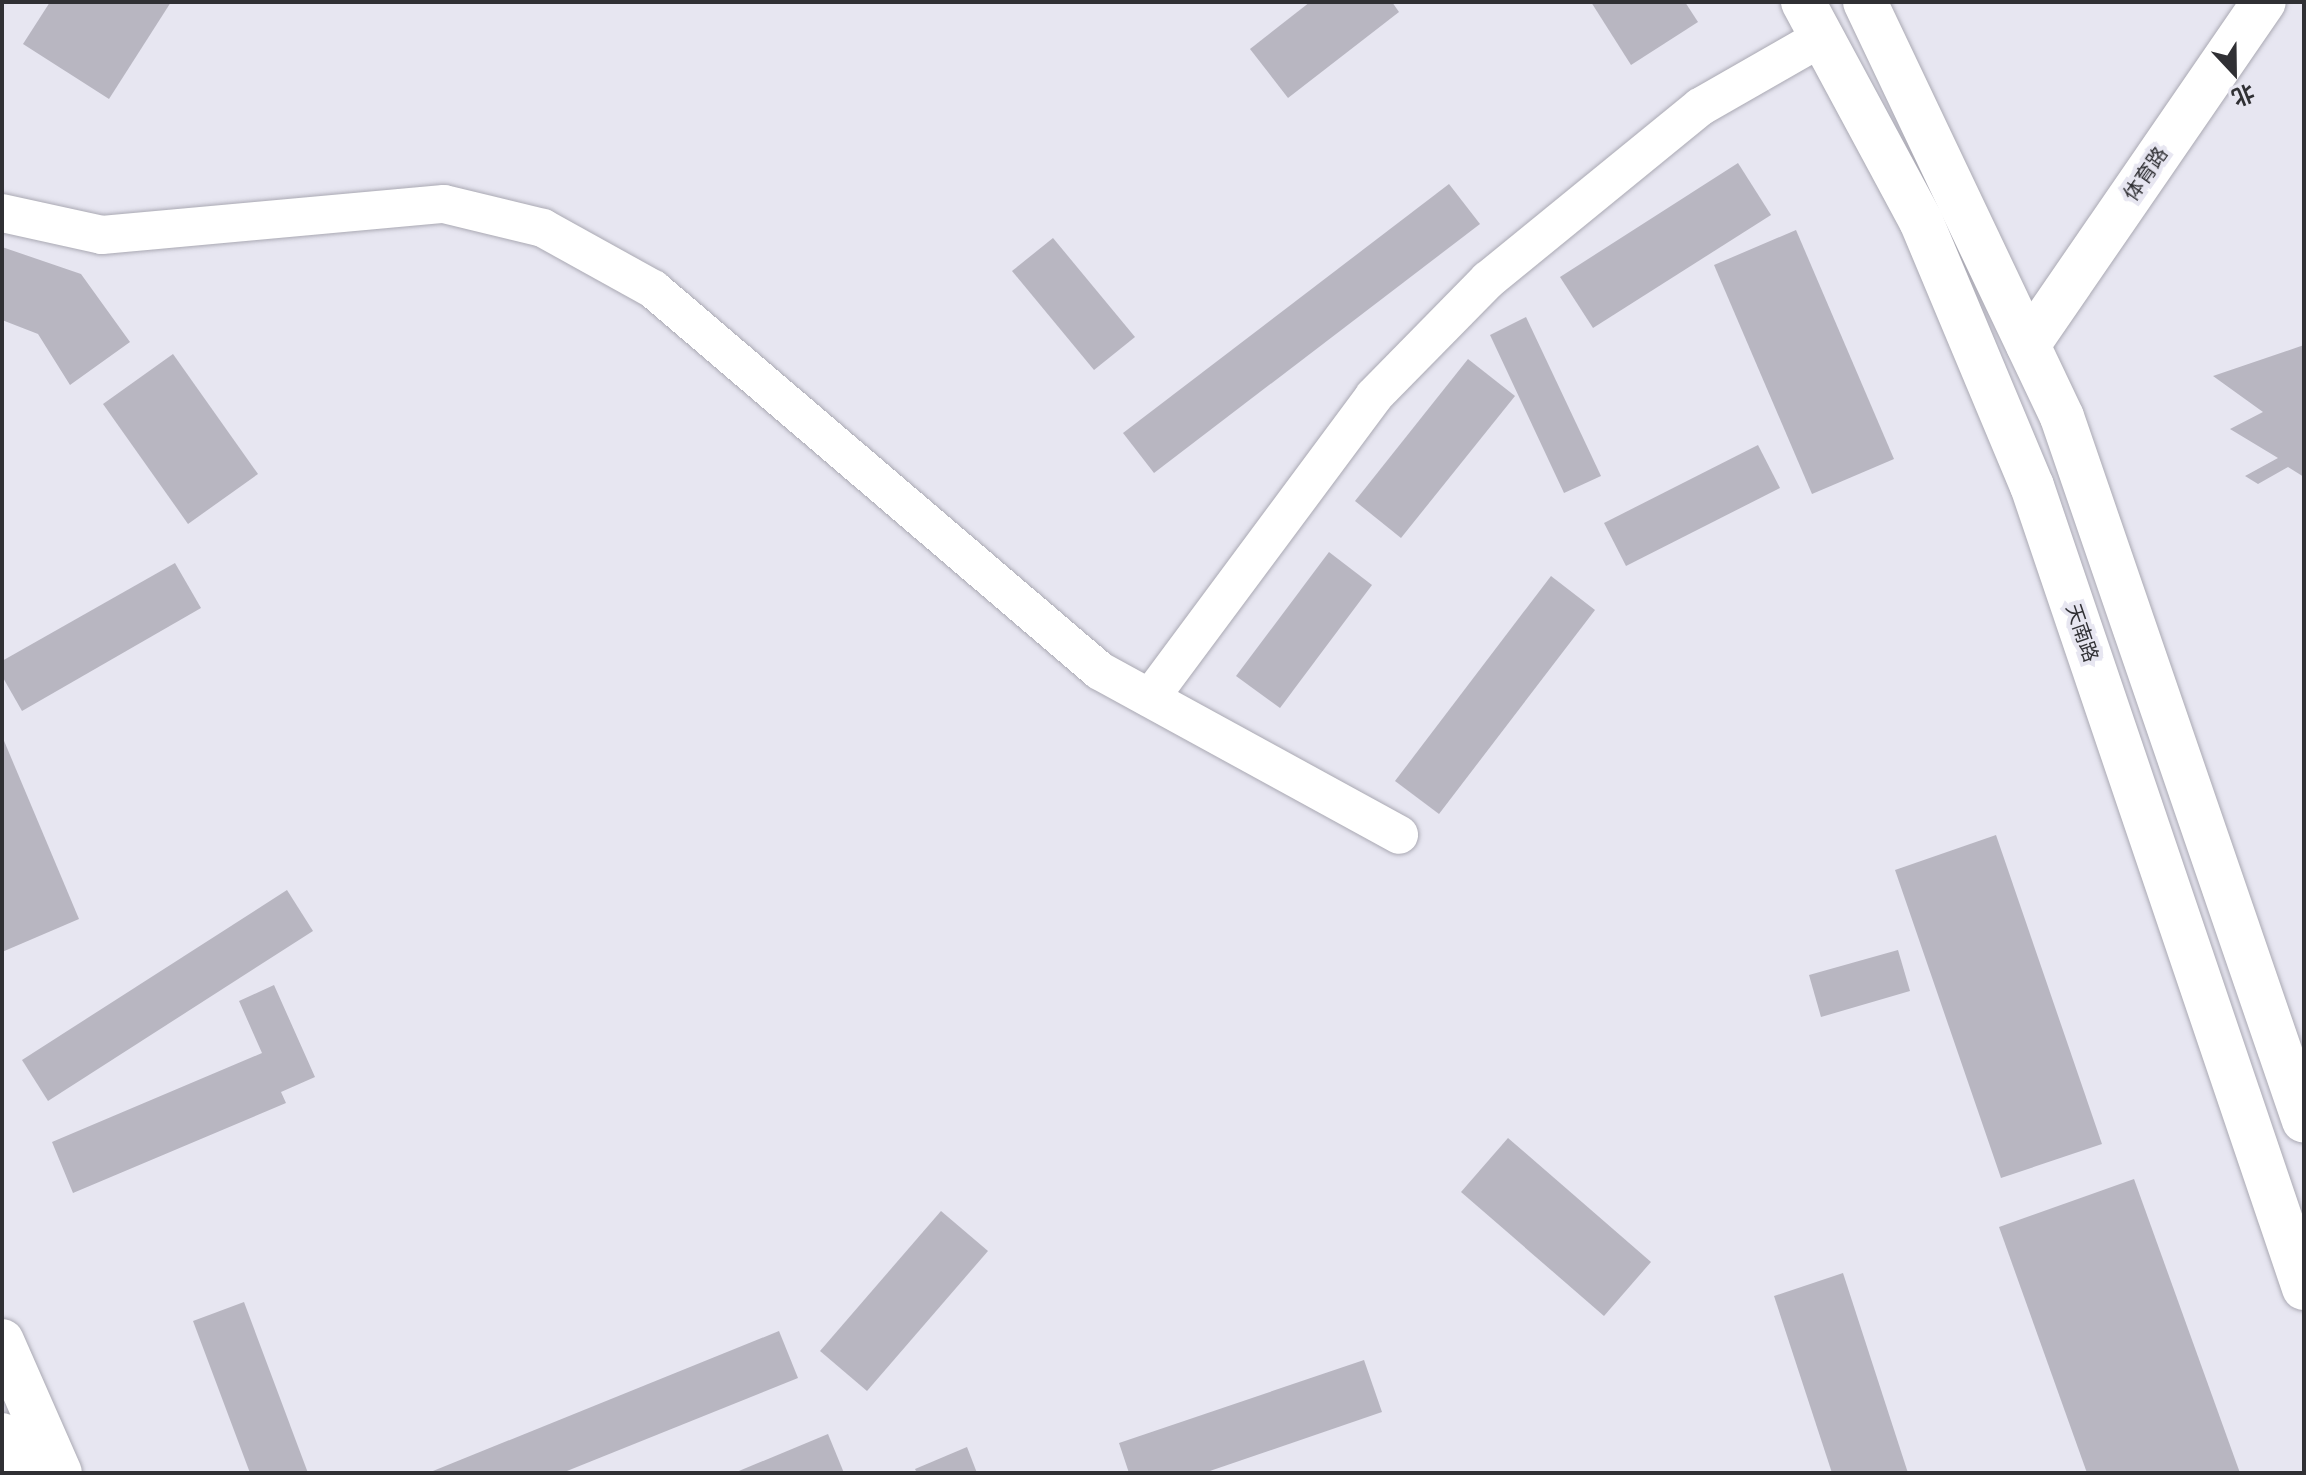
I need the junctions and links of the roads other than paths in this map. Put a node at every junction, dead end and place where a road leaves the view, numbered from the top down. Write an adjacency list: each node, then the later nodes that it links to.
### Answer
1 (1865, 2): 5 (street)
2 (2264, 2): 5 (street, 体育路)
3 (1812, 20): 6 (street); 9 (street, 天南路)
4 (2, 213): 6 (street)
5 (2028, 345): 8 (street)
6 (1150, 698): 7 (street)
7 (1399, 835)
8 (2304, 1121)
9 (2304, 1288)
10 (2, 1341): 13 (street)
11 (2, 1435): 12 (street)
12 (18, 1473)
13 (60, 1473)

